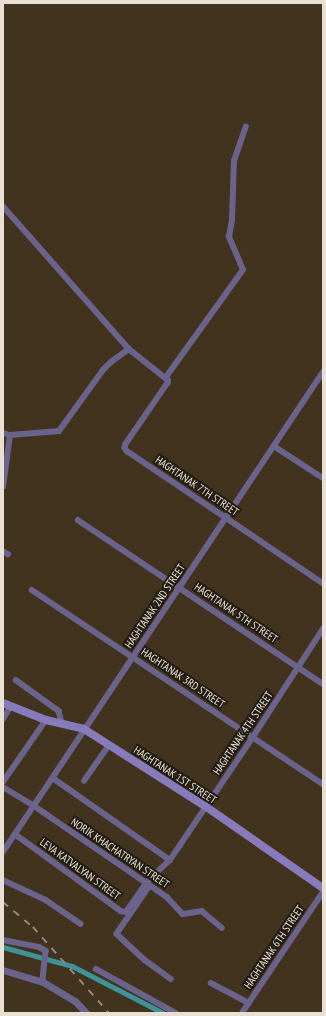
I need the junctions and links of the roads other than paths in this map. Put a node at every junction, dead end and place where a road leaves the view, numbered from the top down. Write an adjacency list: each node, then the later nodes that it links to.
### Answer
1 (246, 127): 5 (street)
2 (3, 206): 3 (street)
3 (129, 349): 5 (street); 7 (street)
4 (322, 375): 8 (street, HAGHTANAK 2ND STREET)
5 (167, 380): 11 (street, HAGHTANAK 7TH STREET)
6 (3, 433): 7 (street)
7 (10, 435): 10 (street)
8 (274, 446): 9 (street); 11 (street, HAGHTANAK 2ND STREET)
9 (323, 478)
10 (3, 487)
11 (226, 518): 13 (street, HAGHTANAK 7TH STREET); 14 (street, HAGHTANAK 2ND STREET)
12 (78, 520): 14 (street, HAGHTANAK 5TH STREET)
13 (323, 583)
14 (180, 588): 17 (street, HAGHTANAK 2ND STREET); 18 (street, HAGHTANAK 5TH STREET)
15 (32, 590): 17 (street, HAGHTANAK 3RD STREET)
16 (323, 629): 18 (street, HAGHTANAK 4TH STREET)
17 (132, 656): 26 (street, HAGHTANAK 2ND STREET); 27 (street, HAGHTANAK 3RD STREET)
18 (298, 667): 20 (street, HAGHTANAK 5TH STREET); 27 (street, HAGHTANAK 4TH STREET)
19 (16, 680): 25 (street)
20 (323, 684)
21 (3, 703): 22 (main road, HAGHTANAK 1ST STREET)
22 (11, 706): 23 (street); 24 (main road, HAGHTANAK 1ST STREET)
23 (3, 719)
24 (46, 720): 25 (main road, HAGHTANAK 1ST STREET); 31 (street)
25 (62, 723): 26 (main road, HAGHTANAK 1ST STREET)
26 (84, 729): 28 (main road, HAGHTANAK 1ST STREET); 29 (street, HAGHTANAK 2ND STREET)
27 (253, 737): 32 (street, HAGHTANAK 3RD STREET); 35 (street, HAGHTANAK 4TH STREET)
28 (109, 745): 30 (street); 35 (main road, HAGHTANAK 1ST STREET)
29 (53, 778): 34 (street, HAGHTANAK 2ND STREET); 38 (street)
30 (84, 781)
31 (3, 782)
32 (323, 784)
33 (3, 787): 34 (street, NORIK KHACHATRYAN STREET)
34 (33, 805): 36 (street, HAGHTANAK 2ND STREET); 40 (street, NORIK KHACHATRYAN STREET)
35 (205, 806): 38 (street, HAGHTANAK 4TH STREET); 41 (main road, HAGHTANAK 1ST STREET)
36 (15, 834): 37 (street, HAGHTANAK 2ND STREET); 40 (street, LEVA KATVALYAN STREET)
37 (3, 852)
38 (170, 860): 40 (street, HAGHTANAK 4TH STREET)
39 (3, 880): 43 (street)
40 (148, 885): 44 (street, NORIK KHACHATRYAN STREET); 48 (street)
41 (323, 888)
42 (323, 892): 51 (street, HAGHTANAK 6TH STREET)
43 (81, 924)
44 (222, 928)
45 (3, 940): 49 (street)
46 (96, 969): 53 (street)
47 (3, 970): 49 (street)
48 (172, 979)
49 (43, 982): 52 (street)
50 (211, 983): 51 (street)
51 (249, 1003): 54 (street, HAGHTANAK 6TH STREET)
52 (86, 1013)
53 (176, 1013)
54 (242, 1013)

